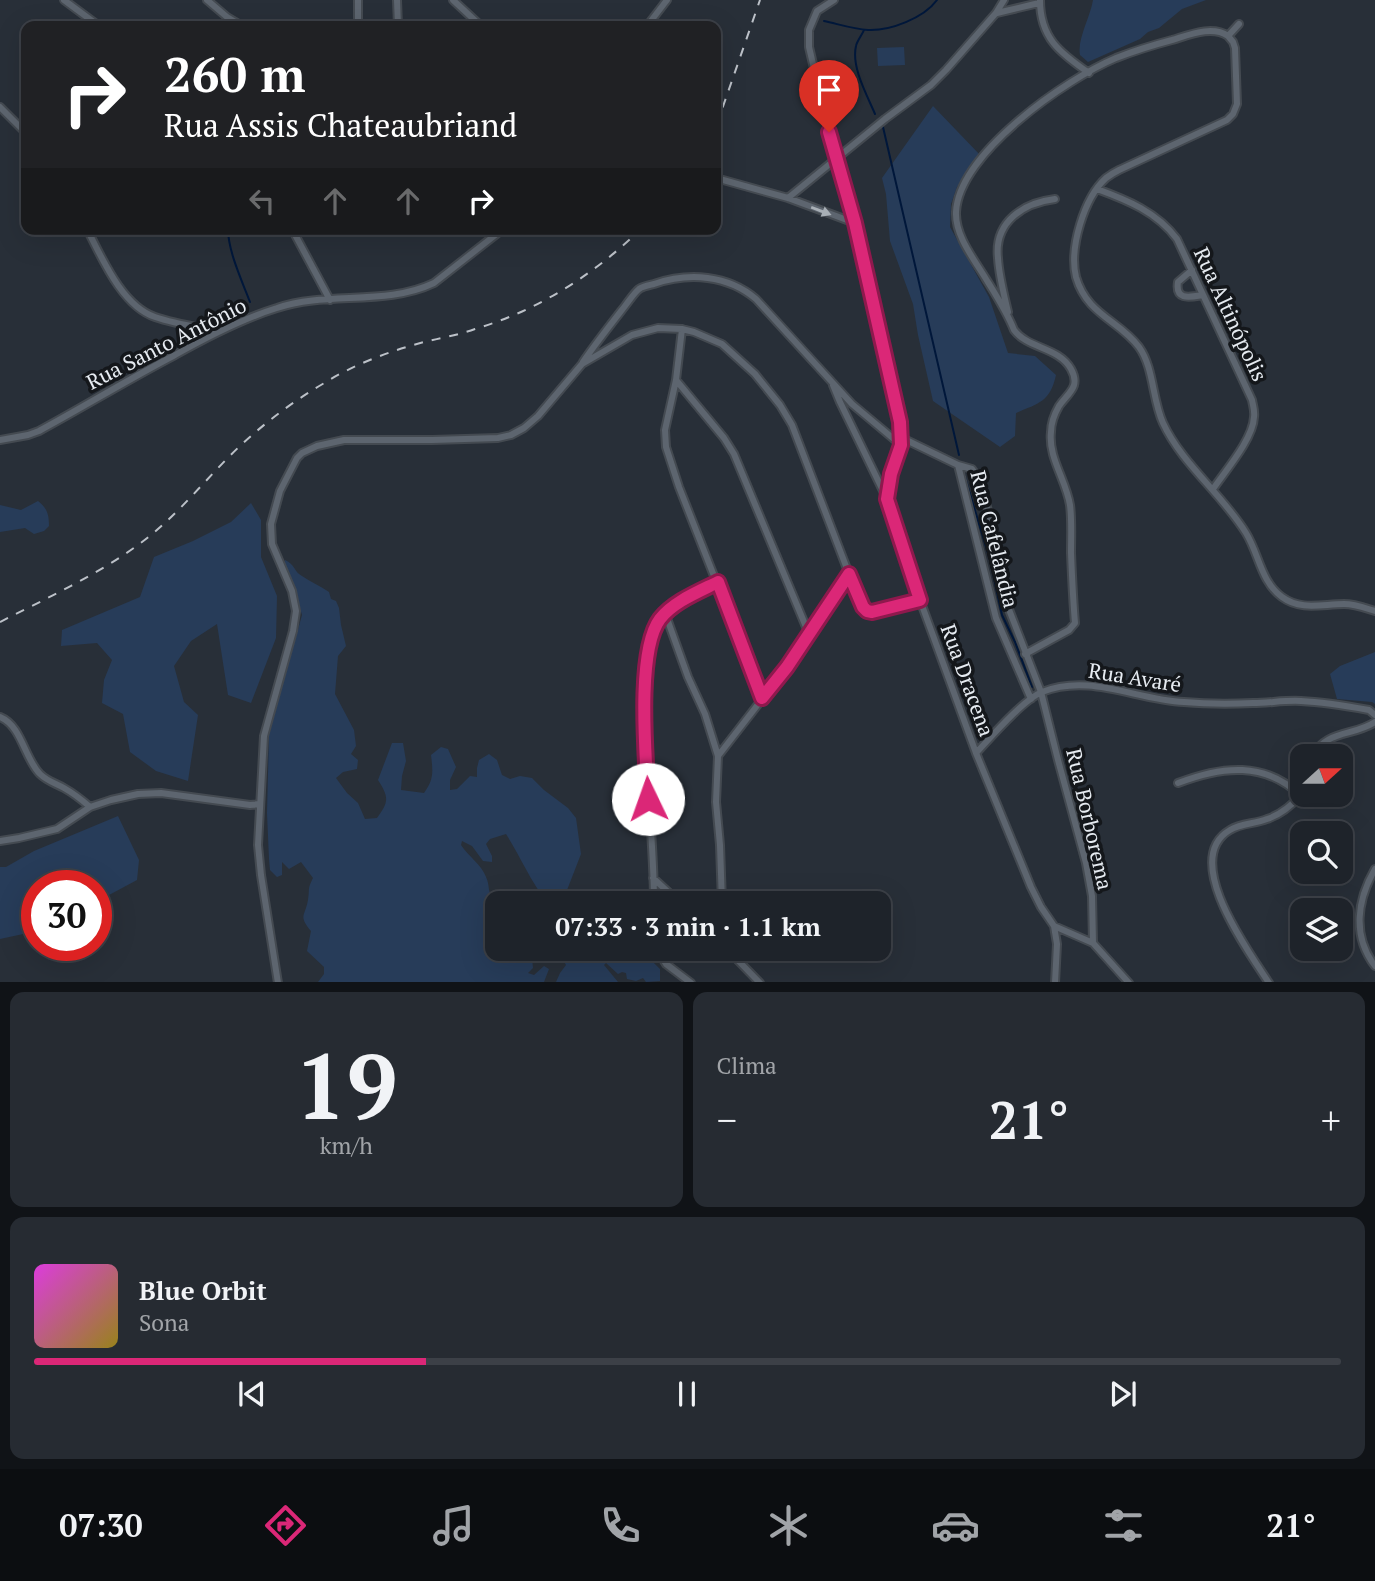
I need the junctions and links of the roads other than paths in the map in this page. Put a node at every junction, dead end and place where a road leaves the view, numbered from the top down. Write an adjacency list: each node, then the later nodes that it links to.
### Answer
1 (64, 0): 11 (street)
2 (207, 0): 12 (street)
3 (358, 0): 13 (street)
4 (397, 0): 14 (street)
5 (453, 0): 15 (street)
6 (667, 0): 16 (street)
7 (834, 0): 22 (street)
8 (1004, 0): 10 (street)
9 (1039, 2): 10 (street); 19 (street)
10 (996, 13): 22 (street)
11 (92, 21)
12 (234, 21)
13 (358, 21)
14 (398, 21)
15 (476, 21)
16 (651, 21)
17 (1239, 24): 18 (street)
18 (1228, 36): 19 (street); 24 (street)
19 (1089, 72): 34 (street)
20 (0, 107): 21 (street)
21 (21, 128)
22 (837, 160): 25 (street); 27 (street)
23 (721, 178): 25 (street)
24 (1097, 189): 31 (street, Rua Altinópolis); 43 (street)
25 (788, 198): 27 (street, one-way to 27)
26 (1055, 199): 34 (street)
27 (855, 223): 41 (street)
28 (90, 235): 36 (street)
29 (295, 235): 33 (street)
30 (495, 235): 33 (street, Rua Santo Antônio)
31 (1192, 270): 32 (street, Rua Altinópolis); 32 (street)
32 (1203, 295): 43 (street, Rua Altinópolis)
33 (330, 300): 36 (street, Rua Santo Antônio)
34 (1009, 318): 51 (street)
35 (682, 329): 37 (street); 38 (street); 45 (street)
36 (218, 331): 40 (street, Rua Santo Antônio)
37 (582, 364): 39 (street); 63 (street)
38 (676, 380): 46 (street); 50 (street)
39 (833, 384): 41 (street); 44 (street, Rua Dracena)
40 (0, 440)
41 (901, 442): 42 (street); 44 (street, Rua Dracena)
42 (958, 465): 51 (street, Rua Cafelândia); 54 (street, Rua Cafelândia)
43 (1213, 489): 48 (street)
44 (887, 499): 47 (street, Rua Dracena)
45 (849, 574): 47 (street); 50 (street)
46 (718, 582): 49 (street); 53 (street)
47 (920, 600): 59 (street, Rua Dracena)
48 (1375, 611)
49 (665, 614): 60 (street); 68 (street)
50 (810, 634): 53 (street)
51 (1025, 654): 52 (street, Rua Cafelândia)
52 (1041, 692): 54 (street, Rua Avaré); 55 (street, Rua Avaré); 74 (street, Rua Borborema)
53 (762, 698): 60 (street)
54 (1031, 699): 59 (street, Rua Avaré)
55 (1375, 715)
56 (0, 718): 65 (street)
57 (1375, 722): 58 (street)
58 (1322, 744)
59 (976, 753): 72 (street)
60 (718, 756): 71 (street)
61 (1178, 783): 62 (street)
62 (1290, 786)
63 (260, 804): 65 (street); 79 (street)
64 (1290, 805): 84 (street)
65 (90, 807): 66 (street)
66 (0, 841)
67 (1375, 869): 78 (street)
68 (653, 878): 69 (street); 70 (street)
69 (653, 891)
70 (667, 891)
71 (722, 891)
72 (1054, 926): 73 (street); 75 (street)
73 (1069, 933): 74 (street); 75 (street)
74 (1093, 943): 83 (street)
75 (1057, 944): 82 (street)
76 (664, 961): 80 (street)
77 (739, 961): 81 (street)
78 (1375, 966)
79 (278, 982)
80 (691, 982)
81 (760, 982)
82 (1055, 982)
83 (1129, 982)
84 (1269, 982)

